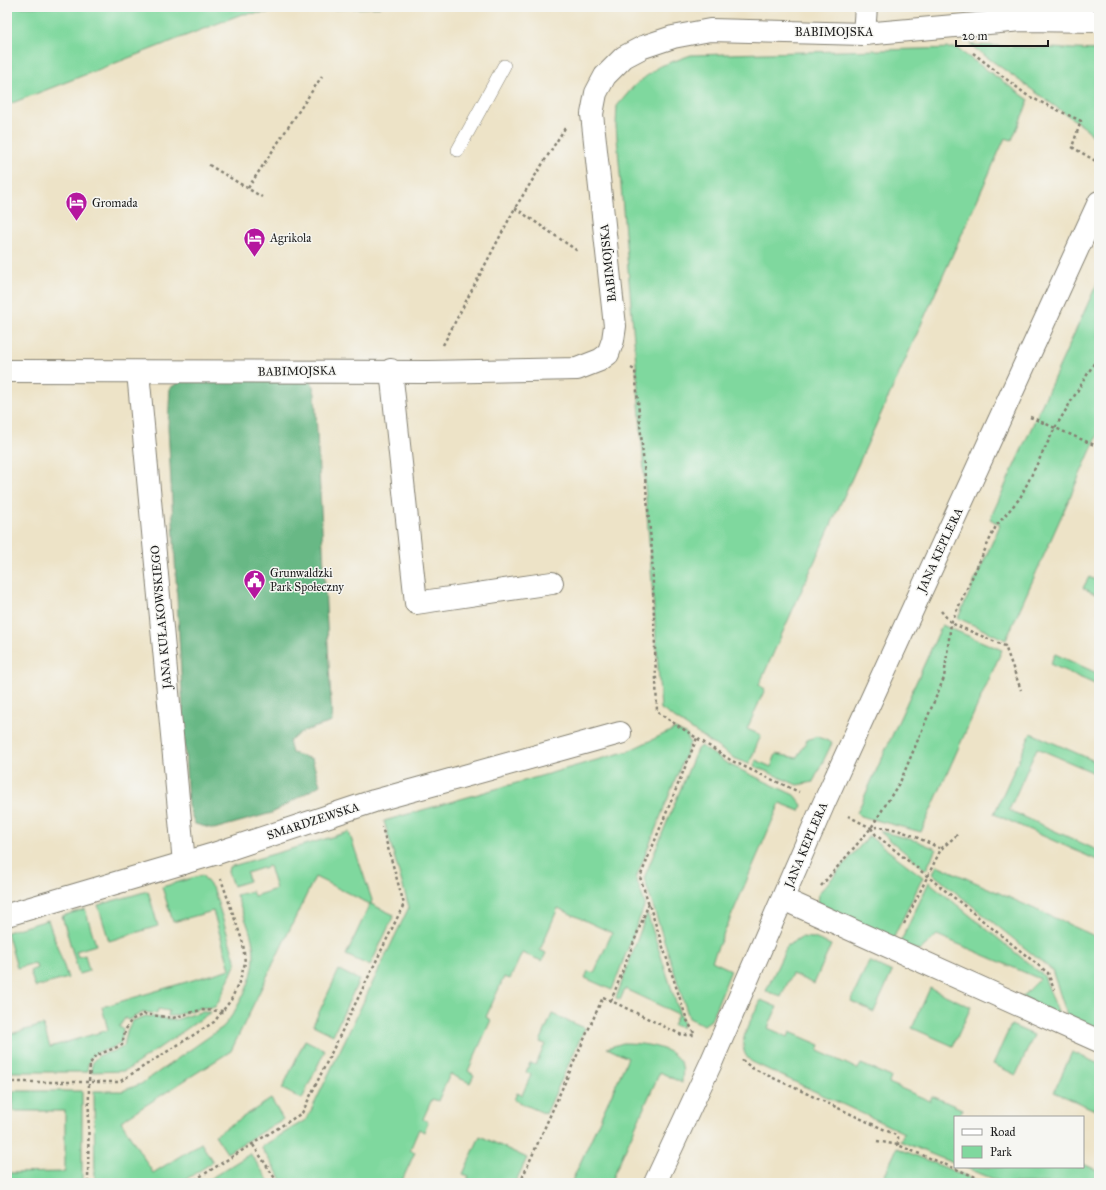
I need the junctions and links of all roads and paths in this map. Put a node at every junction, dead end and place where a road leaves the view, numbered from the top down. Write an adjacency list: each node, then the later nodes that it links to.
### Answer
1 (866, 7): 4 (street)
2 (1099, 21): 3 (street, BABIMOJSKA)
3 (948, 26): 4 (street, BABIMOJSKA); 9 (path)
4 (864, 34): 7 (street, BABIMOJSKA)
5 (504, 66): 8 (lane)
6 (322, 76): 13 (path)
7 (592, 114): 16 (path); 17 (street, BABIMOJSKA)
8 (458, 150)
9 (1099, 163)
10 (209, 165): 13 (path)
11 (1099, 169): 12 (path)
12 (1096, 176)
13 (248, 188): 14 (path)
14 (262, 197)
15 (1099, 202): 24 (street, JANA KEPLERA)
16 (515, 208): 17 (path); 23 (path)
17 (607, 254): 18 (street, BABIMOJSKA)
18 (608, 354): 23 (street, BABIMOJSKA); 32 (path)
19 (1099, 355): 25 (path)
20 (391, 370): 22 (street, BABIMOJSKA); 23 (street, BABIMOJSKA); 27 (street)
21 (7, 371): 22 (street, BABIMOJSKA)
22 (138, 372): 39 (street, JANA KUŁAKOWSKIEGO)
23 (429, 372)
24 (1006, 406): 25 (path); 28 (street, JANA KEPLERA)
25 (1055, 428): 26 (path); 29 (path)
26 (1099, 448)
27 (552, 583)
28 (921, 591): 29 (path); 34 (street, JANA KEPLERA)
29 (951, 623): 30 (path); 35 (path)
30 (1021, 690)
31 (620, 732): 33 (street, SMARDZEWSKA)
32 (697, 738): 34 (path); 41 (path)
33 (374, 800): 38 (street, SMARDZEWSKA); 55 (path)
34 (824, 804): 35 (path); 42 (street, JANA KEPLERA)
35 (871, 828): 37 (path); 40 (path); 42 (path)
36 (958, 834): 37 (path)
37 (941, 849): 40 (path)
38 (214, 854): 39 (street, SMARDZEWSKA); 46 (path)
39 (184, 863): 43 (street, SMARDZEWSKA)
40 (928, 876): 44 (path); 47 (path)
41 (649, 903): 45 (path); 49 (path)
42 (793, 903): 44 (street); 61 (street, JANA KEPLERA)
43 (7, 915)
44 (893, 948): 47 (street)
45 (611, 1001): 49 (path); 60 (path)
46 (224, 1011): 53 (path); 53 (path)
47 (1067, 1027): 50 (street)
48 (700, 1033): 49 (path)
49 (695, 1035)
50 (1099, 1041)
51 (740, 1057): 56 (path)
52 (7, 1082): 53 (path)
53 (89, 1082): 57 (path)
54 (877, 1141): 56 (path)
55 (253, 1145): 58 (path); 59 (path)
56 (898, 1145): 62 (path)
57 (88, 1183)
58 (190, 1183)
59 (278, 1183)
60 (520, 1183)
61 (655, 1183)
62 (990, 1183)

